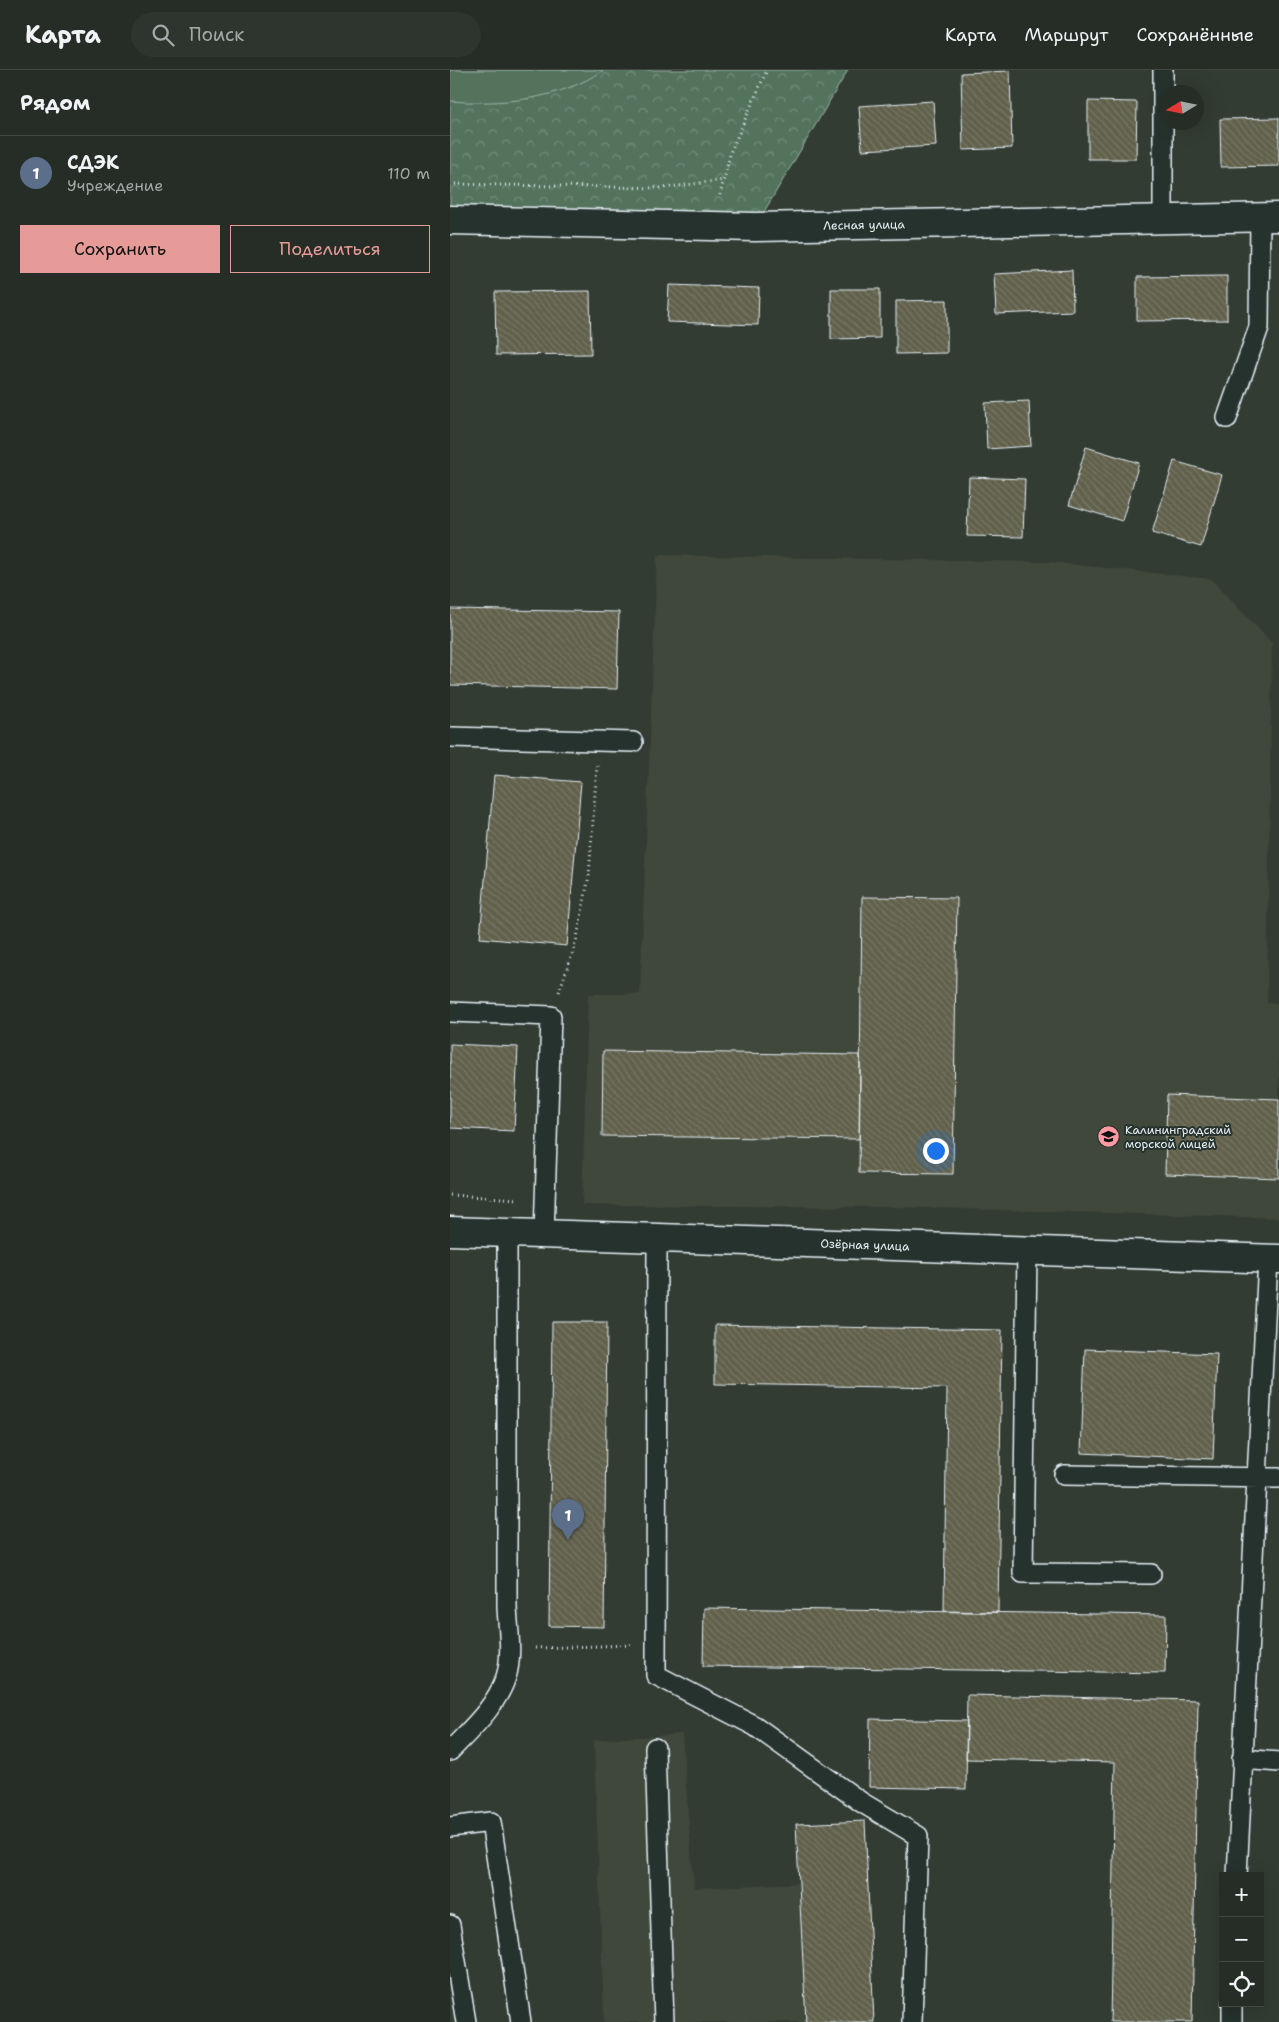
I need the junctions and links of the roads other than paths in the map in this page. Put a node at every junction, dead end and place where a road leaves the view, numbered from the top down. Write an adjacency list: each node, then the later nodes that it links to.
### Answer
1 (1162, 70): 4 (lane)
2 (1270, 217): 4 (street, Лесная улица); 5 (lane)
3 (450, 220): 4 (street, Лесная улица)
4 (1163, 220)
5 (1227, 418)
6 (450, 737): 7 (lane)
7 (633, 742)
8 (450, 1012): 11 (lane)
9 (450, 1232): 10 (street, Озёрная улица)
10 (507, 1233): 11 (street, Озёрная улица); 20 (lane)
11 (544, 1234): 12 (street, Озёрная улица)
12 (657, 1238): 13 (street, Озёрная улица); 30 (lane)
13 (1027, 1250): 14 (street, Озёрная улица); 18 (lane)
14 (1273, 1259): 16 (lane)
15 (1064, 1475): 16 (lane)
16 (1256, 1476): 17 (lane); 21 (lane)
17 (1279, 1478)
18 (1151, 1574)
19 (654, 1748): 29 (lane)
20 (450, 1752)
21 (1242, 1759): 22 (lane); 24 (lane)
22 (1279, 1762)
23 (450, 1827): 28 (lane)
24 (1237, 1872)
25 (450, 1925): 27 (lane)
26 (1232, 2007): 31 (lane)
27 (466, 2022)
28 (520, 2022)
29 (664, 2022)
30 (912, 2022)
31 (1232, 2022)

